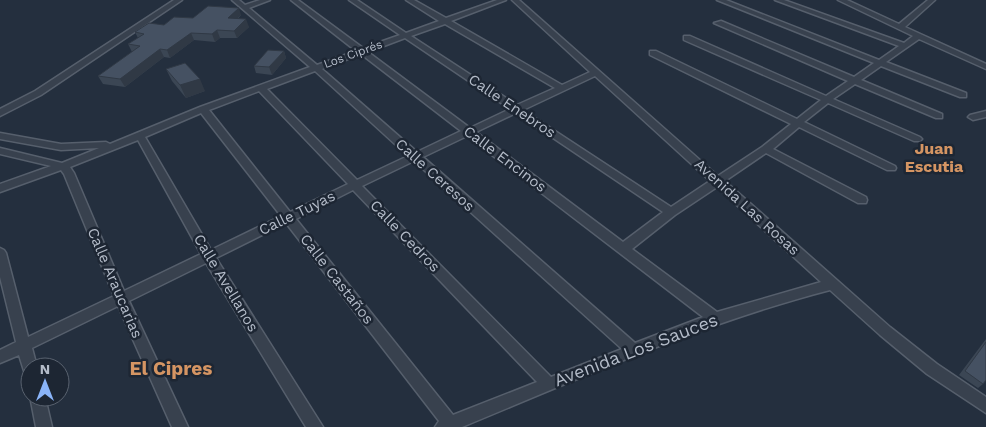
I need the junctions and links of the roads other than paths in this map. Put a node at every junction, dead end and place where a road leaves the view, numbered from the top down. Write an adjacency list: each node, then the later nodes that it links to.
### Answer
1 (179, 0): 33 (street)
2 (267, 0): 12 (street)
3 (294, 0): 20 (street, Calle Encinos)
4 (352, 0): 16 (street, Calle Enebros)
5 (410, 0): 13 (street)
6 (503, 0): 13 (street, Los Ciprés)
7 (515, 0): 25 (street, Avenida Las Rosas)
8 (720, 0): 22 (street)
9 (778, 0): 19 (street)
10 (841, 0): 15 (street)
11 (932, 0): 15 (street)
12 (239, 3): 24 (street, Calle Ceresos)
13 (444, 21): 16 (street, Los Ciprés); 28 (street)
14 (718, 23): 26 (street)
15 (900, 27): 17 (street)
16 (405, 35): 20 (street, Los Ciprés); 31 (street, Calle Enebros)
17 (919, 36): 19 (street); 23 (street)
18 (687, 38): 30 (street)
19 (904, 46): 22 (street)
20 (362, 51): 24 (street, Los Ciprés); 38 (street, Calle Encinos)
21 (653, 53): 37 (street)
22 (881, 62): 26 (street); 29 (street)
23 (986, 67)
24 (316, 68): 27 (street, Los Ciprés); 45 (street, Calle Ceresos)
25 (596, 72): 28 (street, Calle Tuyas); 48 (street, Avenida Las Rosas)
26 (856, 80): 30 (street); 35 (street)
27 (261, 88): 32 (street, Los Ciprés); 49 (street, Calle Cedros)
28 (561, 88): 31 (street, Calle Tuyas)
29 (963, 95)
30 (826, 100): 37 (street); 41 (street)
31 (516, 108): 38 (street, Calle Tuyas); 52 (street, Calle Enebros)
32 (203, 109): 40 (street, Los Ciprés); 53 (street, Calle Castaños)
33 (0, 113)
34 (986, 114): 36 (street)
35 (939, 116)
36 (973, 117)
37 (796, 123): 43 (street); 47 (street)
38 (468, 131): 45 (street, Calle Tuyas); 54 (street, Calle Encinos)
39 (0, 136): 42 (street)
40 (140, 136): 42 (street, Los Ciprés); 56 (street, Calle Avellanos)
41 (917, 139)
42 (120, 144): 46 (street, Los Ciprés)
43 (766, 149): 48 (street); 51 (street)
44 (0, 151): 46 (street)
45 (416, 158): 49 (street, Calle Tuyas); 61 (street, Calle Ceresos)
46 (63, 166): 50 (street, Los Ciprés); 58 (street, Calle Araucarias)
47 (891, 168)
48 (717, 180): 52 (street); 57 (street, Avenida Las Rosas)
49 (355, 185): 53 (street, Calle Tuyas); 64 (street, Calle Cedros)
50 (0, 188)
51 (862, 200)
52 (671, 212): 54 (street)
53 (288, 218): 56 (street, Calle Tuyas); 67 (street, Calle Castaños)
54 (623, 249): 59 (street, Calle Encinos)
55 (0, 253): 60 (street)
56 (208, 256): 58 (street, Calle Tuyas); 70 (street, Calle Avellanos)
57 (832, 284): 59 (street, Avenida Los Sauces); 65 (street, Avenida Las Rosas)
58 (120, 298): 60 (street, Calle Tuyas); 69 (street, Calle Araucarias)
59 (715, 318): 61 (street, Avenida Los Sauces)
60 (24, 345): 62 (street, Calle Tuyas); 63 (street)
61 (634, 351): 64 (street, Avenida Los Sauces)
62 (0, 357)
63 (27, 357)
64 (548, 384): 67 (street, Avenida Los Sauces)
65 (986, 406)
66 (39, 407): 68 (street)
67 (449, 426)
68 (44, 427)
69 (180, 427)
70 (315, 427)

